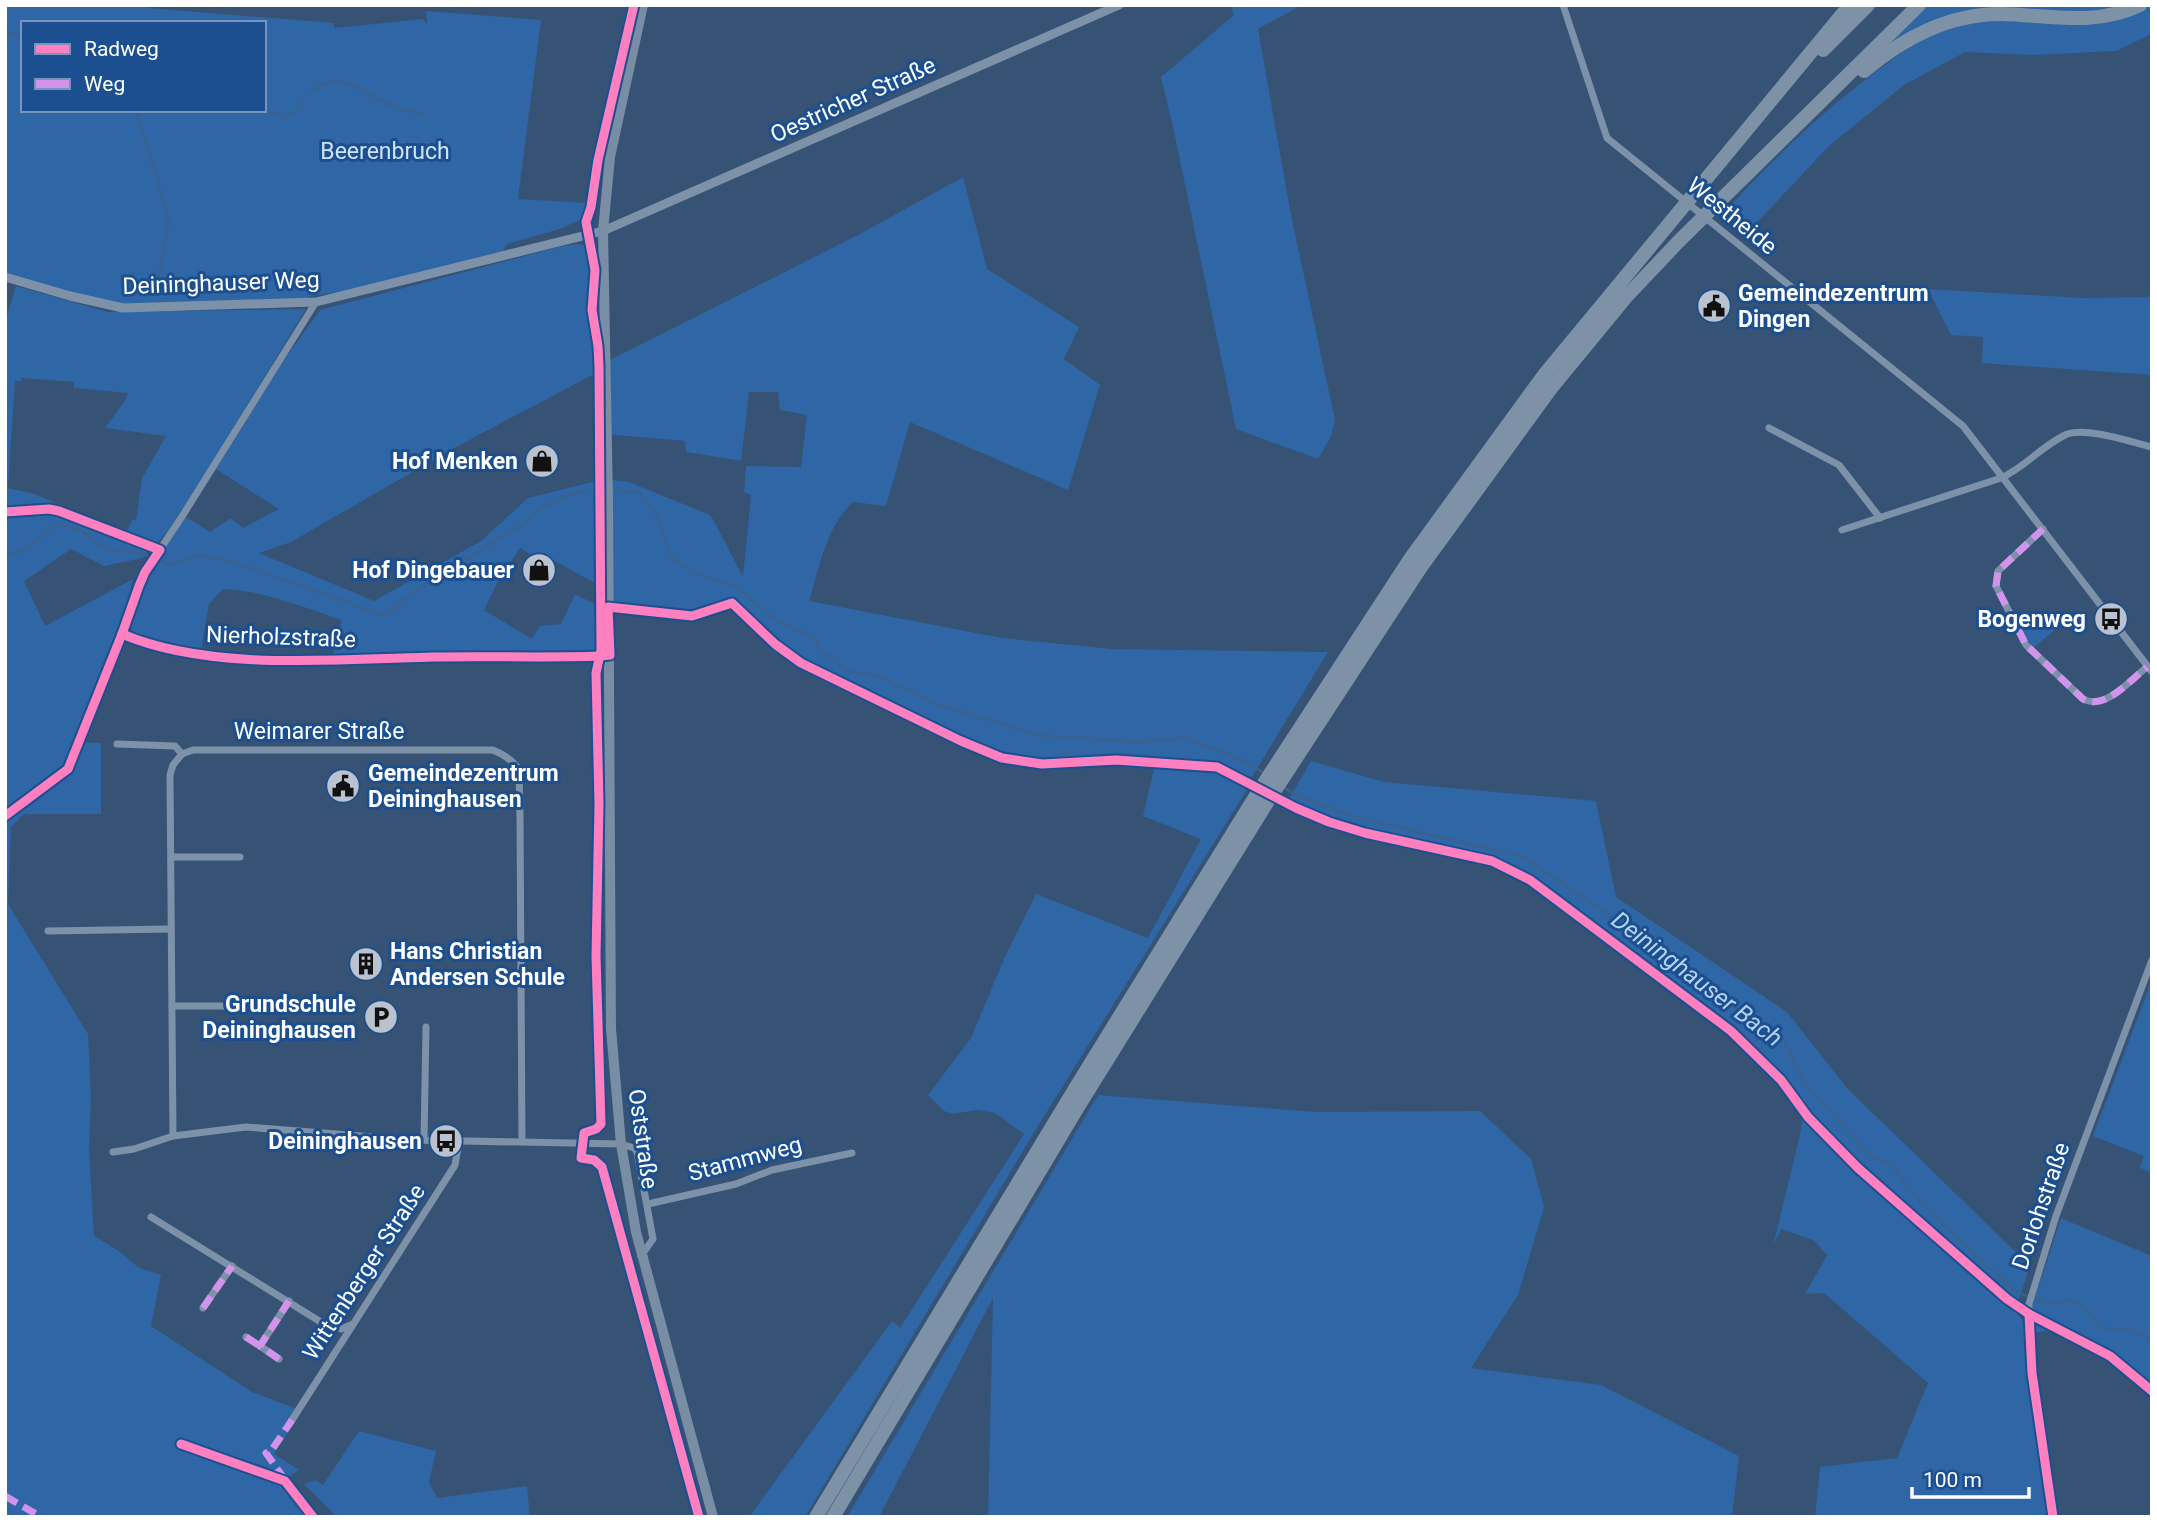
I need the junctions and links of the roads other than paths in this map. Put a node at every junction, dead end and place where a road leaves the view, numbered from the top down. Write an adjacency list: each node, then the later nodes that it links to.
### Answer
1 (643, 5): 10 (main road, Oststraße)
2 (1119, 5): 10 (street, Oestricher Straße)
3 (1563, 5): 15 (street, Westheide)
4 (1850, 5): 9 (highway)
5 (1868, 5): 9 (highway)
6 (1919, 5): 8 (highway)
7 (2140, 5): 8 (highway)
8 (1800, 123): 25 (highway)
9 (1717, 164): 25 (highway)
10 (603, 231): 12 (street, Deininghauser Weg); 39 (main road, Oststraße)
11 (5, 277): 12 (street, Deininghauser Weg)
12 (316, 302): 19 (street)
13 (1769, 428): 16 (street)
14 (2152, 447): 15 (street)
15 (2001, 478): 16 (street); 18 (street, Westheide)
16 (1880, 518): 17 (street)
17 (1842, 530)
18 (2043, 530): 21 (street, Westheide); 21 (street)
19 (122, 634): 20 (street, Nierholzstraße); 22 (street)
20 (408, 659)
21 (2150, 669)
22 (79, 743)
23 (117, 744): 24 (street, Weimarer Straße)
24 (182, 754): 28 (street); 38 (street, Weimarer Straße)
25 (1280, 770): 26 (highway)
26 (1263, 798): 54 (highway); 55 (highway)
27 (240, 857): 28 (street)
28 (171, 858): 29 (street)
29 (170, 929): 30 (street); 32 (street)
30 (48, 931)
31 (2152, 960): 56 (street, Dorlohstraße)
32 (172, 1006): 33 (street); 35 (street)
33 (241, 1006)
34 (426, 1027): 36 (street)
35 (173, 1136): 36 (street); 40 (street)
36 (424, 1140): 37 (street)
37 (459, 1142): 38 (street); 48 (street, Wittenberger Straße)
38 (522, 1142): 39 (street)
39 (621, 1144): 42 (street); 44 (main road, Oststraße)
40 (113, 1152)
41 (852, 1153): 42 (street, Stammweg)
42 (648, 1204): 44 (street)
43 (151, 1217): 45 (street)
44 (641, 1257): 53 (main road, Oststraße)
45 (232, 1266): 46 (street); 47 (street)
46 (289, 1301): 48 (street); 50 (street)
47 (203, 1308)
48 (354, 1324): 52 (street, Wittenberger Straße)
49 (246, 1337): 50 (street)
50 (260, 1346): 51 (street)
51 (279, 1359)
52 (292, 1420)
53 (713, 1517)
54 (816, 1517)
55 (833, 1517)
56 (2053, 1517)

